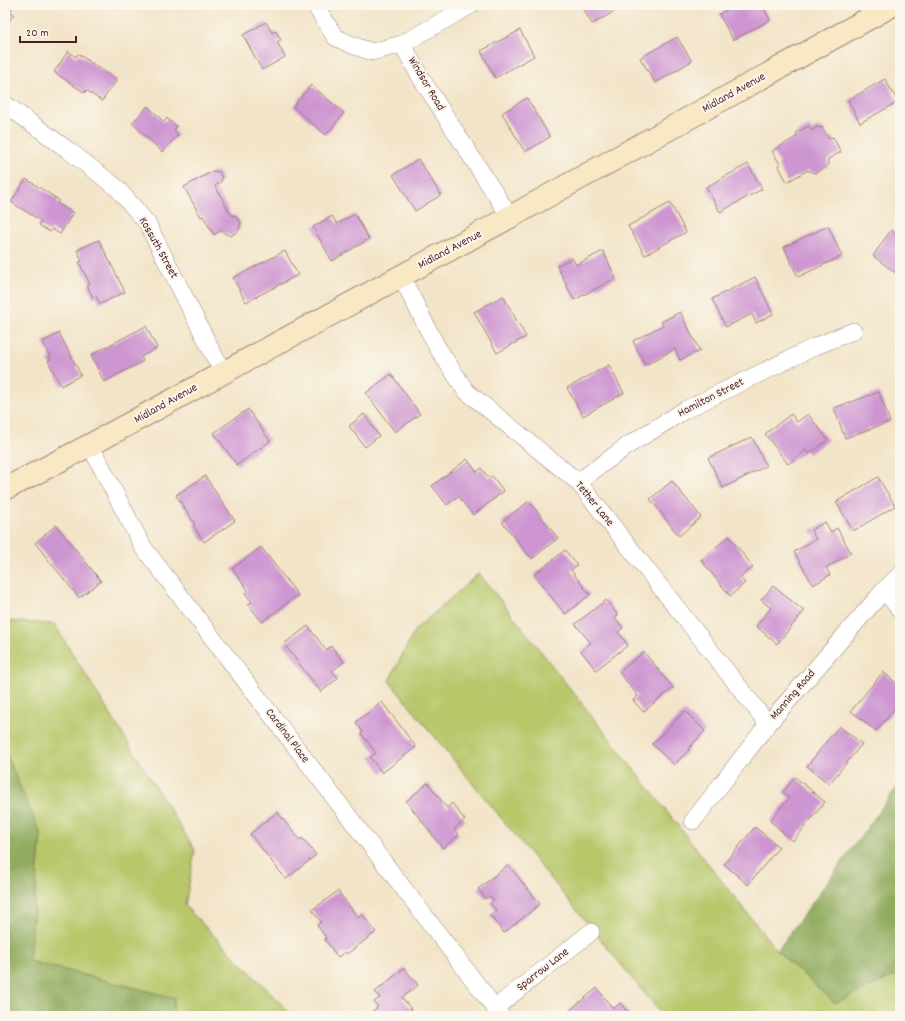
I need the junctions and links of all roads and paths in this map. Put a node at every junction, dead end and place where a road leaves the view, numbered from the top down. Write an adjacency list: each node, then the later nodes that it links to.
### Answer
1 (315, 5): 4 (street, Windsor Road)
2 (471, 5): 4 (street)
3 (893, 5): 6 (street, Midland Avenue)
4 (402, 44): 6 (street, Windsor Road)
5 (5, 104): 9 (street, Kossuth Street)
6 (510, 218): 7 (street, Midland Avenue)
7 (402, 276): 9 (street, Midland Avenue); 11 (street, Tether Lane)
8 (853, 331): 11 (street, Hamilton Street)
9 (223, 373): 10 (street, Midland Avenue)
10 (90, 445): 12 (street, Midland Avenue); 19 (street, Cardinal Place)
11 (578, 482): 16 (street, Tether Lane)
12 (5, 489)
13 (900, 575): 14 (street, Manning Road)
14 (884, 590): 15 (street); 16 (street, Manning Road)
15 (900, 610)
16 (768, 724): 17 (street, Manning Road)
17 (693, 821)
18 (591, 932): 19 (street, Sparrow Lane)
19 (498, 1012)

